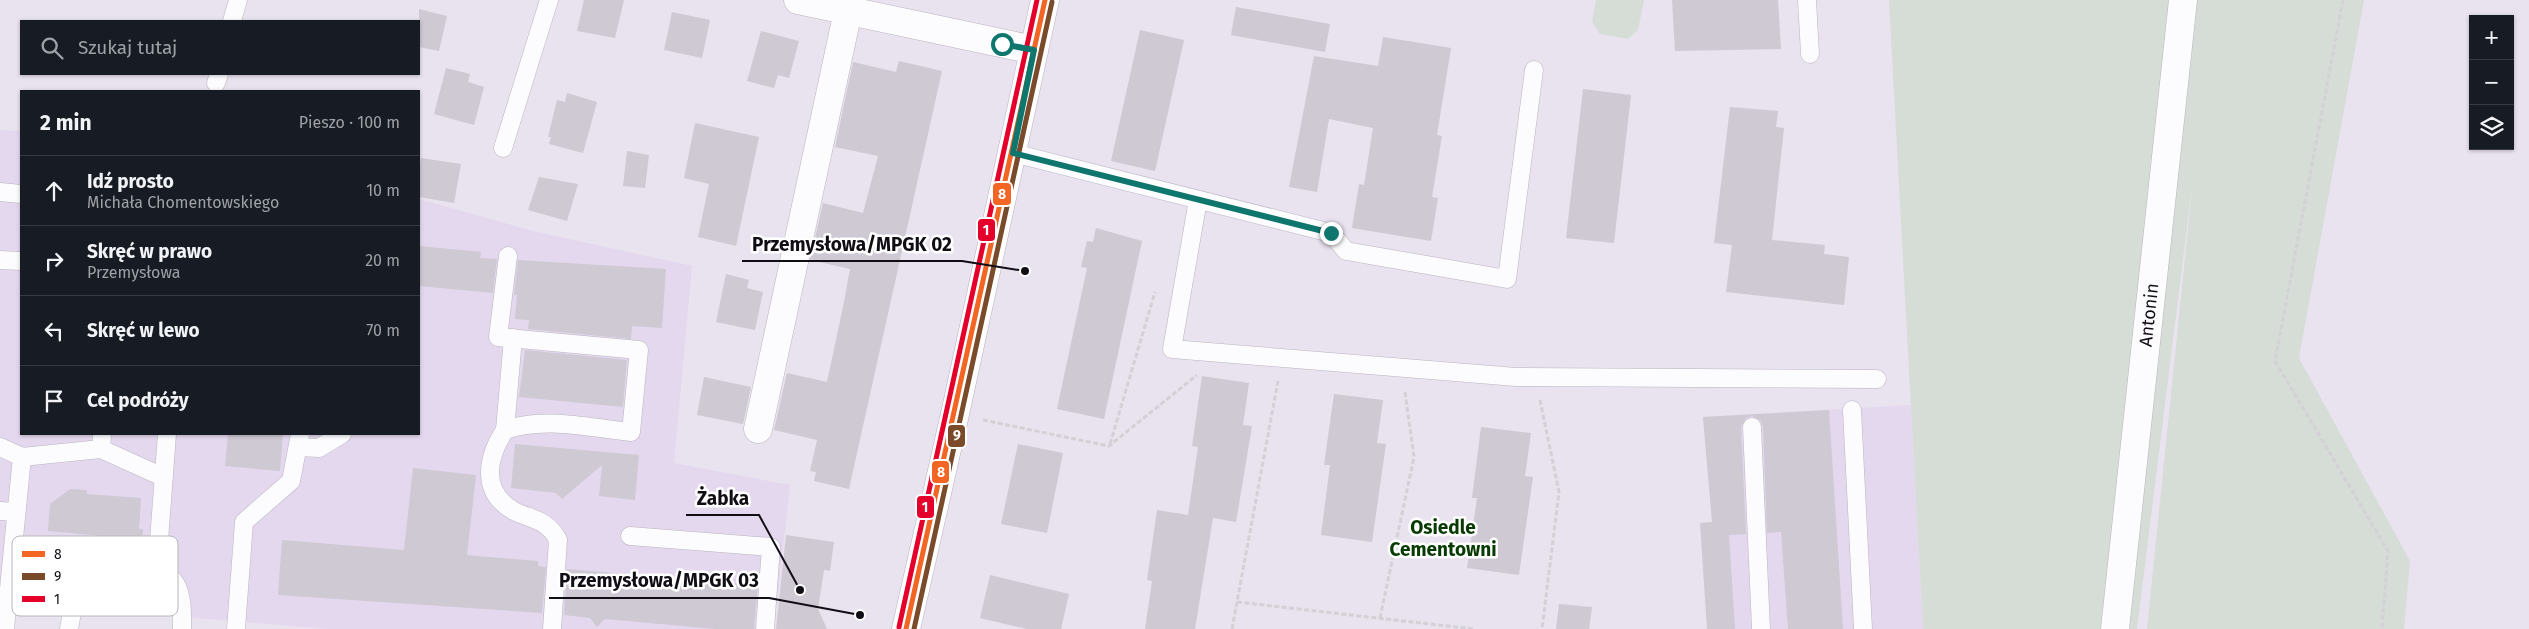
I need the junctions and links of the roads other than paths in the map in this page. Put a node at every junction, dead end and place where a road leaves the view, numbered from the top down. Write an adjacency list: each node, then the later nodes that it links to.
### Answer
1 (238, 0): 8 (lane)
2 (549, 0): 12 (lane)
3 (798, 0): 7 (street)
4 (1045, 0): 9 (street)
5 (1807, 0): 10 (lane)
6 (2183, 0): 47 (street, Antonin)
7 (848, 11): 9 (street); 24 (street)
8 (232, 20)
9 (1034, 50): 13 (street)
10 (1810, 54)
11 (1534, 70): 16 (lane)
12 (503, 148)
13 (1013, 153): 16 (lane); 44 (street)
14 (0, 192): 15 (lane)
15 (20, 194)
16 (1198, 200): 21 (lane)
17 (508, 256): 20 (lane)
18 (0, 260): 19 (lane)
19 (20, 261)
20 (513, 338): 25 (lane); 25 (lane)
21 (1877, 379)
22 (1852, 410): 46 (lane)
23 (1752, 426): 45 (lane)
24 (758, 429)
25 (505, 430): 42 (lane)
26 (167, 435): 32 (lane)
27 (340, 435): 28 (lane)
28 (300, 440): 41 (lane)
29 (101, 441): 31 (lane); 32 (lane)
30 (0, 447): 31 (lane)
31 (22, 457): 33 (lane)
32 (163, 477): 34 (lane)
33 (8, 512): 38 (lane)
34 (159, 536)
35 (630, 536): 43 (lane)
36 (178, 591): 40 (lane)
37 (71, 616): 39 (lane)
38 (5, 629)
39 (69, 629)
40 (182, 629)
41 (236, 629)
42 (552, 629)
43 (766, 629)
44 (906, 629)
45 (1761, 629)
46 (1863, 629)
47 (2115, 629)

